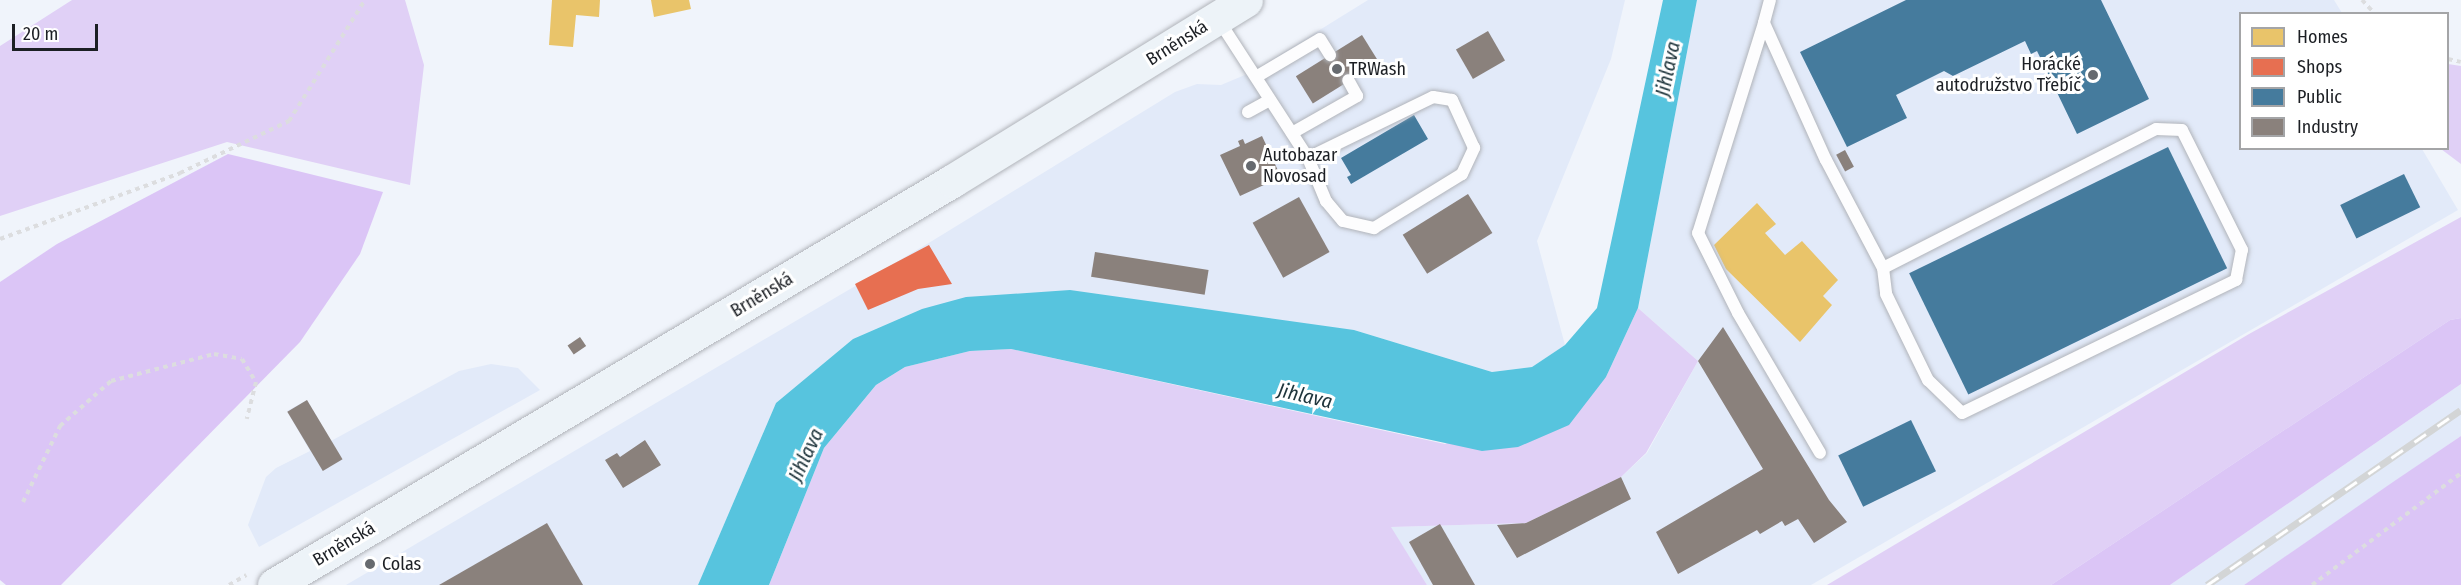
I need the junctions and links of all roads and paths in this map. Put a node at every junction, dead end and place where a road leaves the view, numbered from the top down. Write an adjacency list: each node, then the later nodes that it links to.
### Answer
1 (365, 0): 15 (path)
2 (1246, 0): 6 (main road, Brněnská)
3 (1770, 0): 7 (lane)
4 (2362, 0): 5 (path)
5 (2373, 12)
6 (1217, 18): 9 (lane); 21 (main road, Brněnská)
7 (1764, 23): 16 (lane); 18 (lane)
8 (1330, 55): 9 (lane)
9 (1256, 77): 11 (lane)
10 (1348, 80): 13 (lane)
11 (1270, 100): 12 (lane); 13 (lane)
12 (1248, 112)
13 (1292, 133): 14 (lane)
14 (1308, 158): 14 (lane)
15 (0, 239)
16 (1883, 268): 16 (lane)
17 (247, 419): 20 (path)
18 (1820, 453)
19 (2461, 473): 22 (path)
20 (23, 502)
21 (274, 585)
22 (2312, 585)

